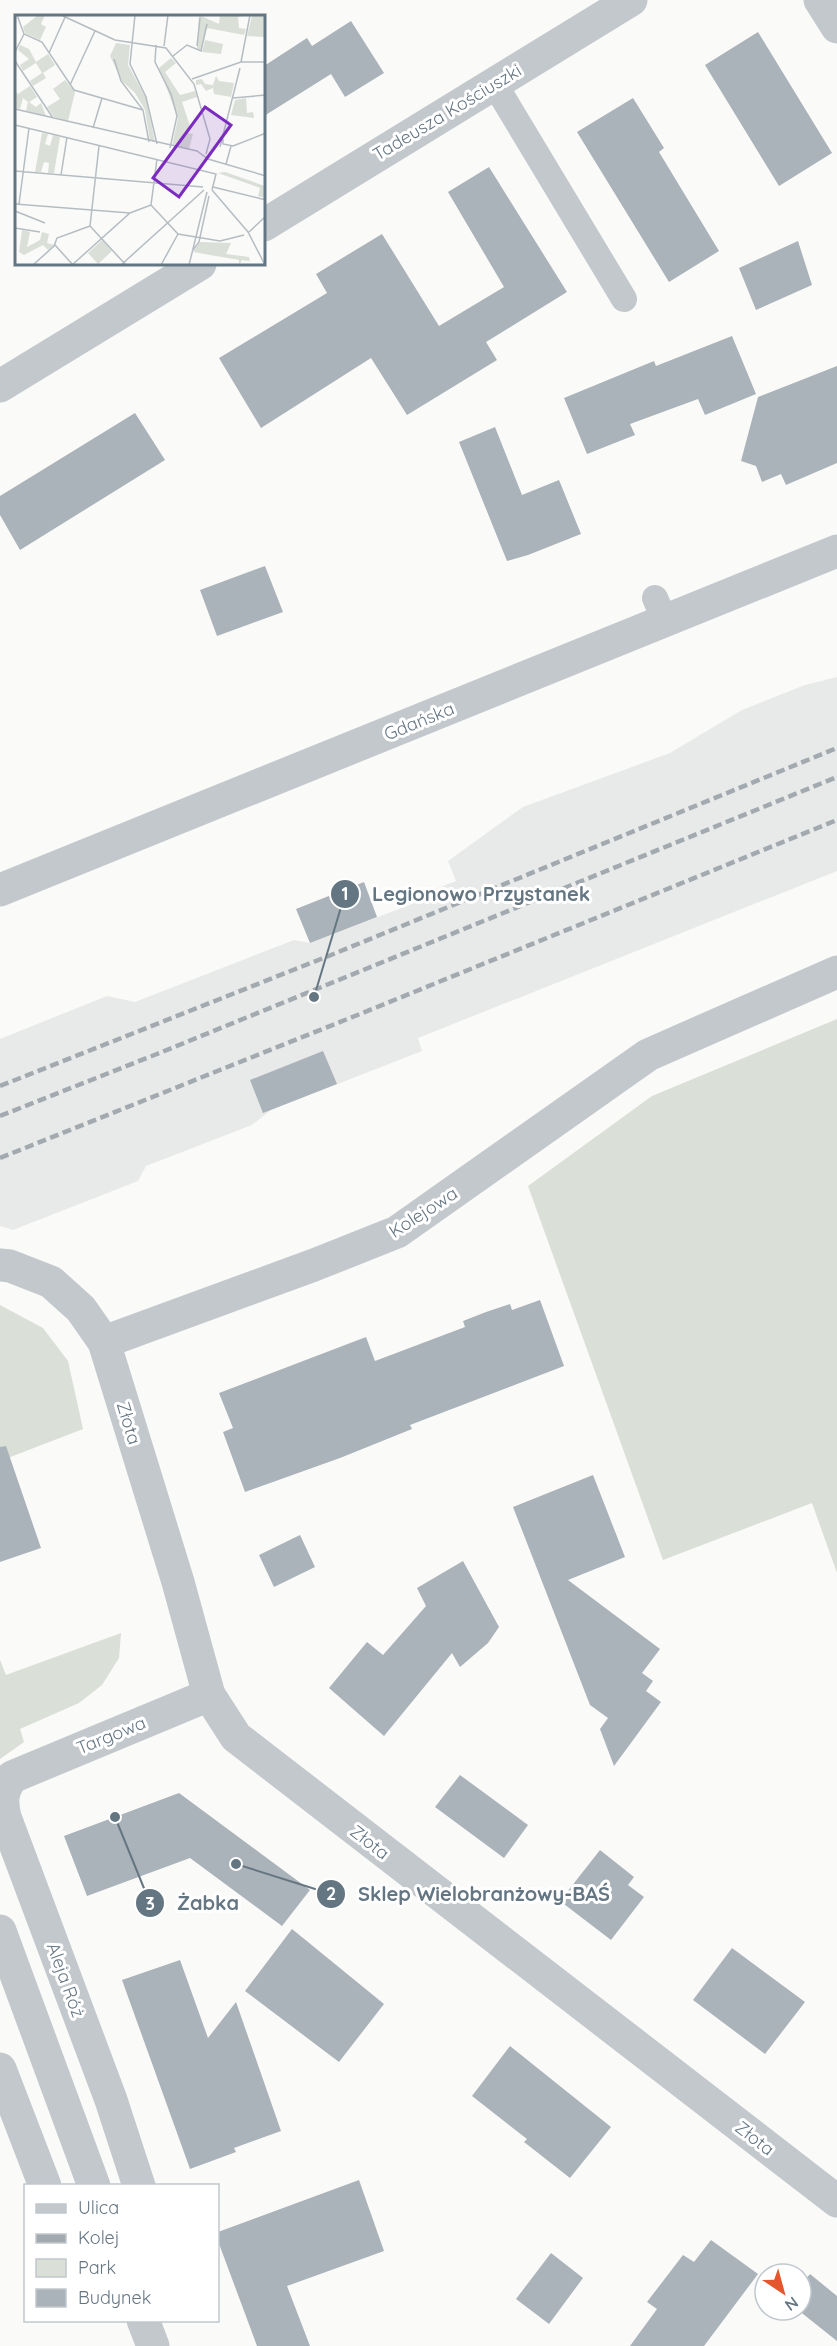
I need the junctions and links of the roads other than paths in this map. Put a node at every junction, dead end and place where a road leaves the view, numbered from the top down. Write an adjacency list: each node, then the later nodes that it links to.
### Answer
1 (631, 0): 4 (street, Tadeusza Kościuszki)
2 (820, 0): 3 (street)
3 (837, 27)
4 (494, 83): 5 (street, Tadeusza Kościuszki); 7 (lane)
5 (266, 224)
6 (197, 266): 8 (street)
7 (624, 299)
8 (0, 386)
9 (837, 551): 10 (street, Gdańska)
10 (0, 890)
11 (837, 972): 13 (street, Kolejowa)
12 (0, 1265): 13 (street)
13 (104, 1341): 14 (street, Złota)
14 (209, 1695): 15 (street, Targowa); 21 (street, Złota)
15 (12, 1777): 20 (street, Aleja Róż)
16 (0, 1931): 19 (street)
17 (0, 2068): 18 (street)
18 (44, 2184)
19 (93, 2184)
20 (138, 2184)
21 (837, 2201)

